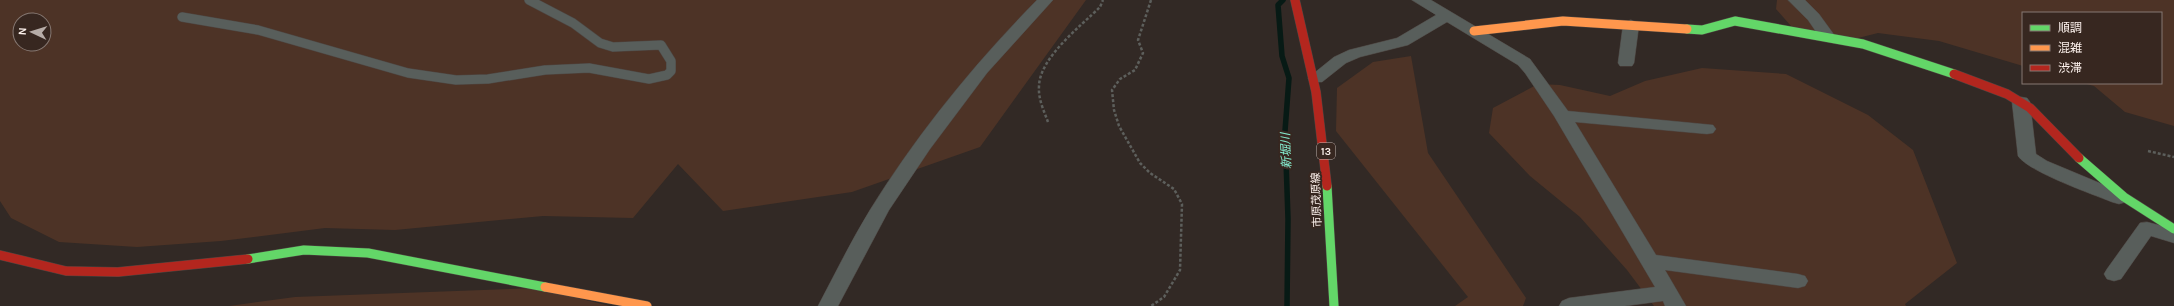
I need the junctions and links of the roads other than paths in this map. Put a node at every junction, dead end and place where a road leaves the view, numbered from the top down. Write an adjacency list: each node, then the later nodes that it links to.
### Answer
1 (529, 0): 7 (lane)
2 (1045, 0): 25 (street)
3 (1295, 0): 12 (street, 市原茂原線 / 13)
4 (1420, 0): 6 (street)
5 (1796, 0): 10 (street)
6 (1439, 8): 9 (street); 12 (street)
7 (182, 17)
8 (1631, 25): 9 (street); 10 (street); 11 (street)
9 (1474, 31): 14 (street)
10 (1827, 36): 13 (street)
11 (1626, 62)
12 (1316, 78): 26 (street, 市原茂原線 / 13)
13 (2021, 102): 16 (street); 16 (street)
14 (1563, 116): 15 (street); 20 (street)
15 (1707, 130)
16 (2128, 202): 17 (street)
17 (2174, 229)
18 (2174, 236): 21 (street)
19 (0, 255): 24 (street)
20 (1649, 261): 22 (street); 23 (street)
21 (2114, 274)
22 (1798, 281)
23 (1671, 299): 27 (street)
24 (646, 306)
25 (828, 306)
26 (1334, 306)
27 (1568, 306)

